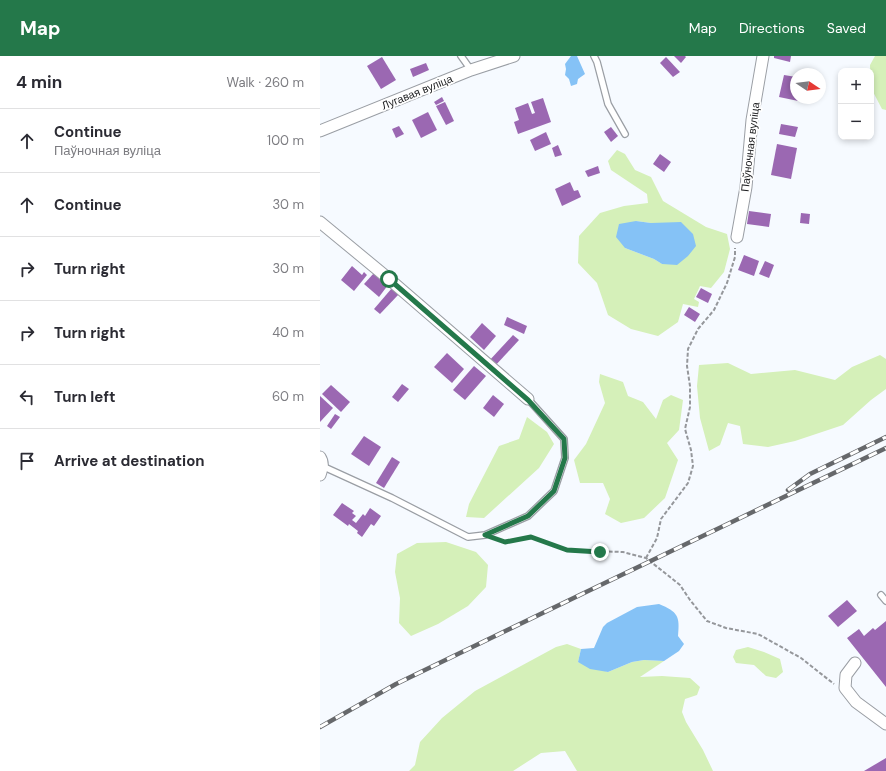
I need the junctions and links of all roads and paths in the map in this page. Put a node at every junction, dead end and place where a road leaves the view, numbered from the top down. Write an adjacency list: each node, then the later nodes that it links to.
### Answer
1 (461, 56): 5 (lane)
2 (514, 56): 5 (street, Лугавая вуліца)
3 (594, 56): 7 (lane)
4 (763, 56): 9 (street, Паўночная вуліца)
5 (471, 70): 6 (street, Лугавая вуліца)
6 (320, 131)
7 (625, 134)
8 (320, 222): 10 (street)
9 (736, 237): 13 (path)
10 (528, 400): 12 (lane)
11 (321, 466): 12 (lane)
12 (485, 535): 13 (path)
13 (646, 558): 17 (path)
14 (881, 595): 15 (lane)
15 (886, 601)
16 (855, 663): 17 (street)
17 (845, 688): 18 (street)
18 (886, 724)

